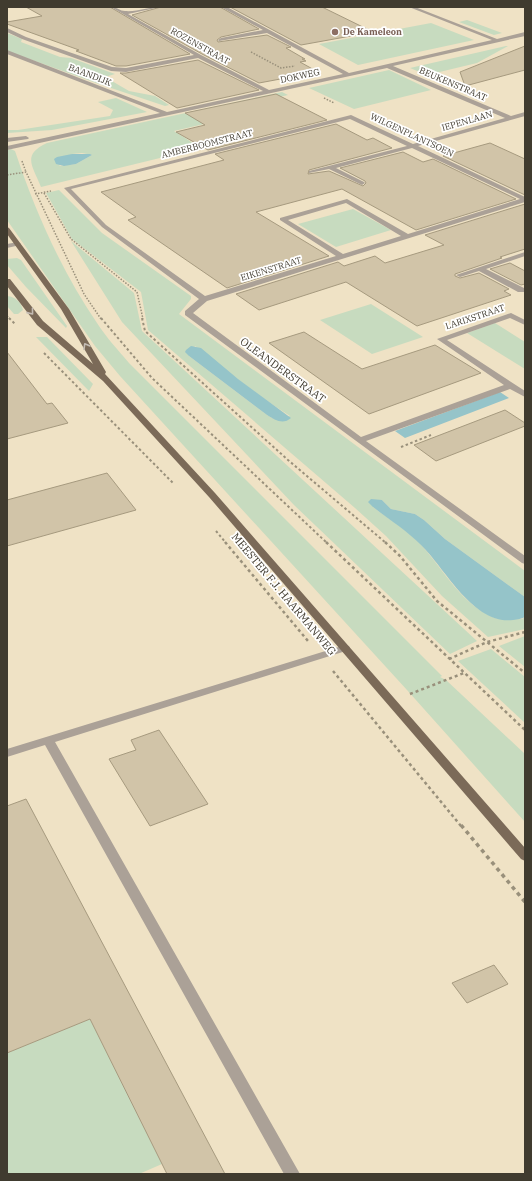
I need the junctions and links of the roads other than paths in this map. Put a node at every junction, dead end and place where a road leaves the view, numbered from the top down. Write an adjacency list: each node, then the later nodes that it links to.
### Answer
1 (113, 7): 5 (street, ROZENSTRAAT)
2 (158, 7): 5 (street)
3 (222, 7): 7 (street)
4 (411, 7): 10 (street)
5 (124, 13): 12 (street, ROZENSTRAAT)
6 (7, 30): 12 (street)
7 (268, 31): 9 (street); 14 (street)
8 (525, 34): 10 (street, DOKWEG)
9 (221, 40)
10 (498, 41): 13 (street, DOKWEG)
11 (7, 52): 16 (street, BAANDIJK)
12 (199, 56): 15 (street, ROZENSTRAAT)
13 (388, 66): 14 (street, DOKWEG); 19 (street, BEUKENSTRAAT)
14 (349, 75): 15 (street, DOKWEG)
15 (269, 92): 16 (street, DOKWEG)
16 (168, 114): 20 (street, DOKWEG)
17 (524, 115): 19 (street, IEPENLAAN)
18 (351, 117): 22 (street, WILGENPLANTSOEN); 38 (street, AMBERBOOMSTRAAT)
19 (510, 118): 22 (street, IEPENLAAN)
20 (78, 132): 21 (street, DOKWEG); 23 (street, DOKWEG)
21 (7, 140)
22 (413, 146): 24 (street, IEPENLAAN); 27 (street, WILGENPLANTSOEN)
23 (7, 148)
24 (330, 167): 25 (street, IEPENLAAN); 26 (street)
25 (311, 172)
26 (362, 183)
27 (525, 199): 29 (street, EIKENSTRAAT)
28 (7, 229): 30 (main road, MEESTER F.J. HAARMANWEG)
29 (408, 237): 33 (street, EIKENSTRAAT); 33 (street)
30 (18, 244): 31 (street); 40 (main road, MEESTER F.J. HAARMANWEG, one-way to 30)
31 (7, 246)
32 (525, 254): 34 (street)
33 (343, 257): 38 (street, EIKENSTRAAT)
34 (481, 269): 35 (street); 37 (street)
35 (460, 275)
36 (7, 281): 40 (main road, MEESTER F.J. HAARMANWEG, one-way to 40)
37 (521, 290)
38 (204, 299): 43 (street, OLEANDERSTRAAT)
39 (525, 322): 41 (street, LARIXSTRAAT)
40 (106, 379): 45 (main road, MEESTER F.J. HAARMANWEG)
41 (509, 386): 42 (street, LARIXSTRAAT); 43 (street)
42 (525, 395)
43 (361, 440): 44 (street, OLEANDERSTRAAT)
44 (525, 561)
45 (345, 648): 46 (street); 48 (main road, MEESTER F.J. HAARMANWEG)
46 (48, 740): 47 (street); 49 (street)
47 (7, 753)
48 (525, 856)
49 (292, 1174)

